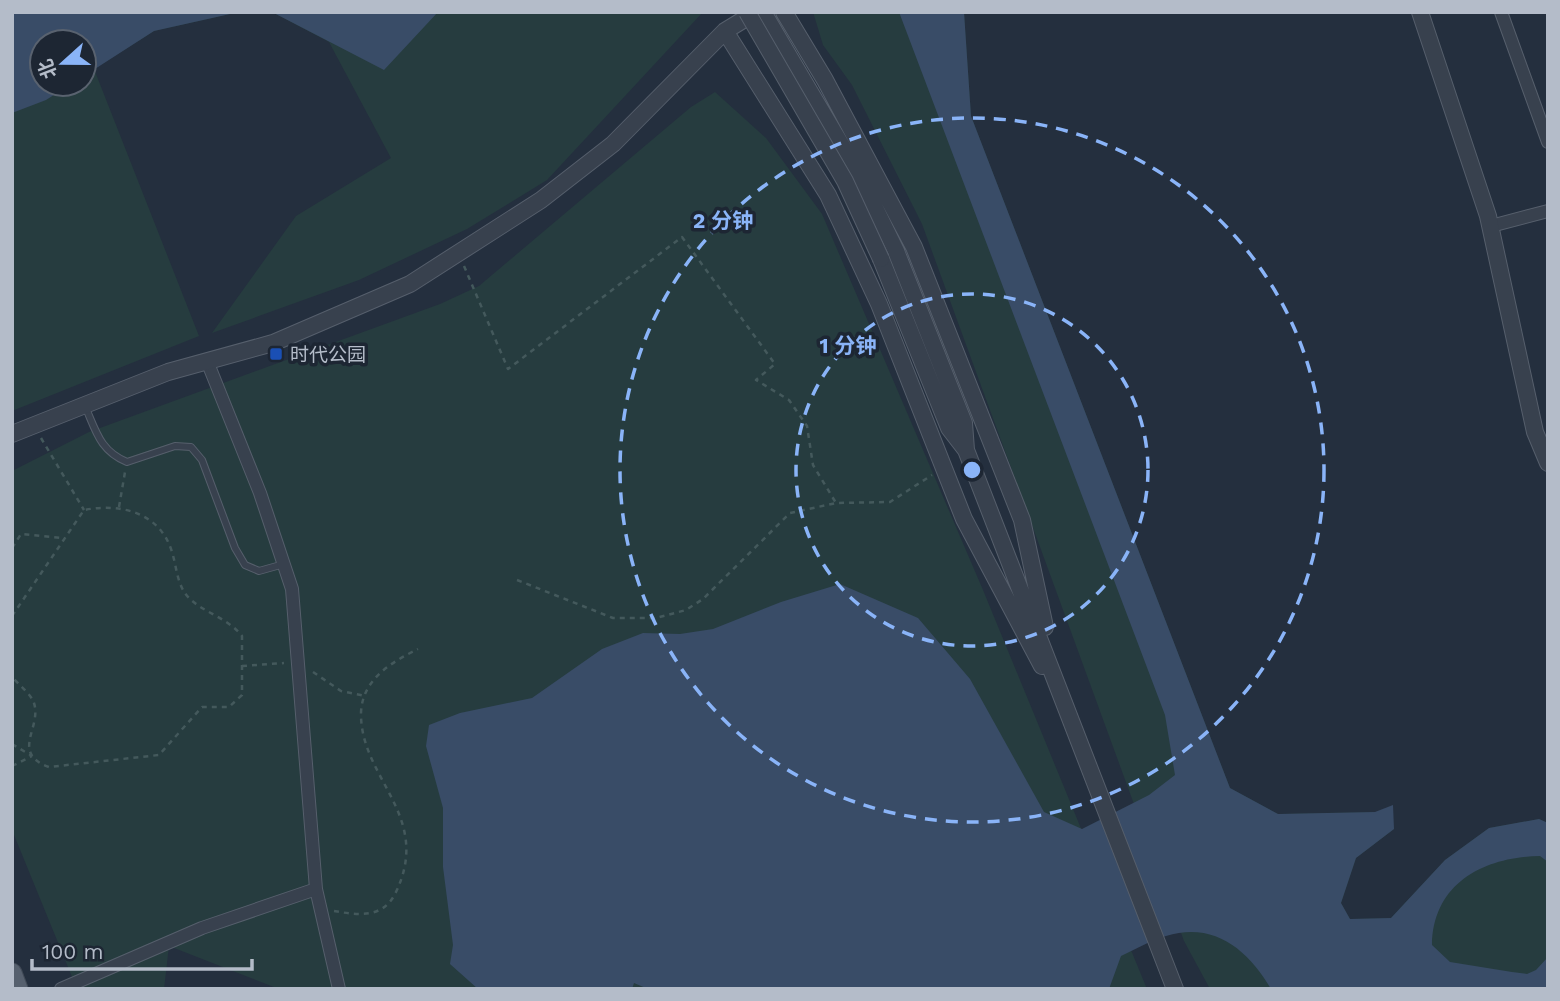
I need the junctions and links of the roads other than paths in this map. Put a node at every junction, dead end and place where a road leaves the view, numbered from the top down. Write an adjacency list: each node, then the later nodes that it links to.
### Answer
1 (729, 12): 8 (street)
2 (747, 12): 12 (street, bridge)
3 (756, 12): 8 (street)
4 (763, 12): 12 (street)
5 (784, 12): 18 (street)
6 (1420, 12): 11 (street)
7 (1502, 12): 9 (street)
8 (725, 32): 13 (street); 18 (street)
9 (1548, 142)
10 (1548, 211): 11 (street)
11 (1491, 226): 16 (street)
12 (888, 255): 18 (street)
13 (207, 361): 14 (street); 17 (street)
14 (85, 405): 15 (street); 17 (lane)
15 (12, 434)
16 (1548, 463)
17 (284, 564): 19 (street)
18 (1061, 701): 24 (street)
19 (316, 889): 22 (street); 23 (street)
20 (12, 972): 21 (main road)
21 (18, 989)
22 (61, 989)
23 (339, 989)
24 (1175, 989)

